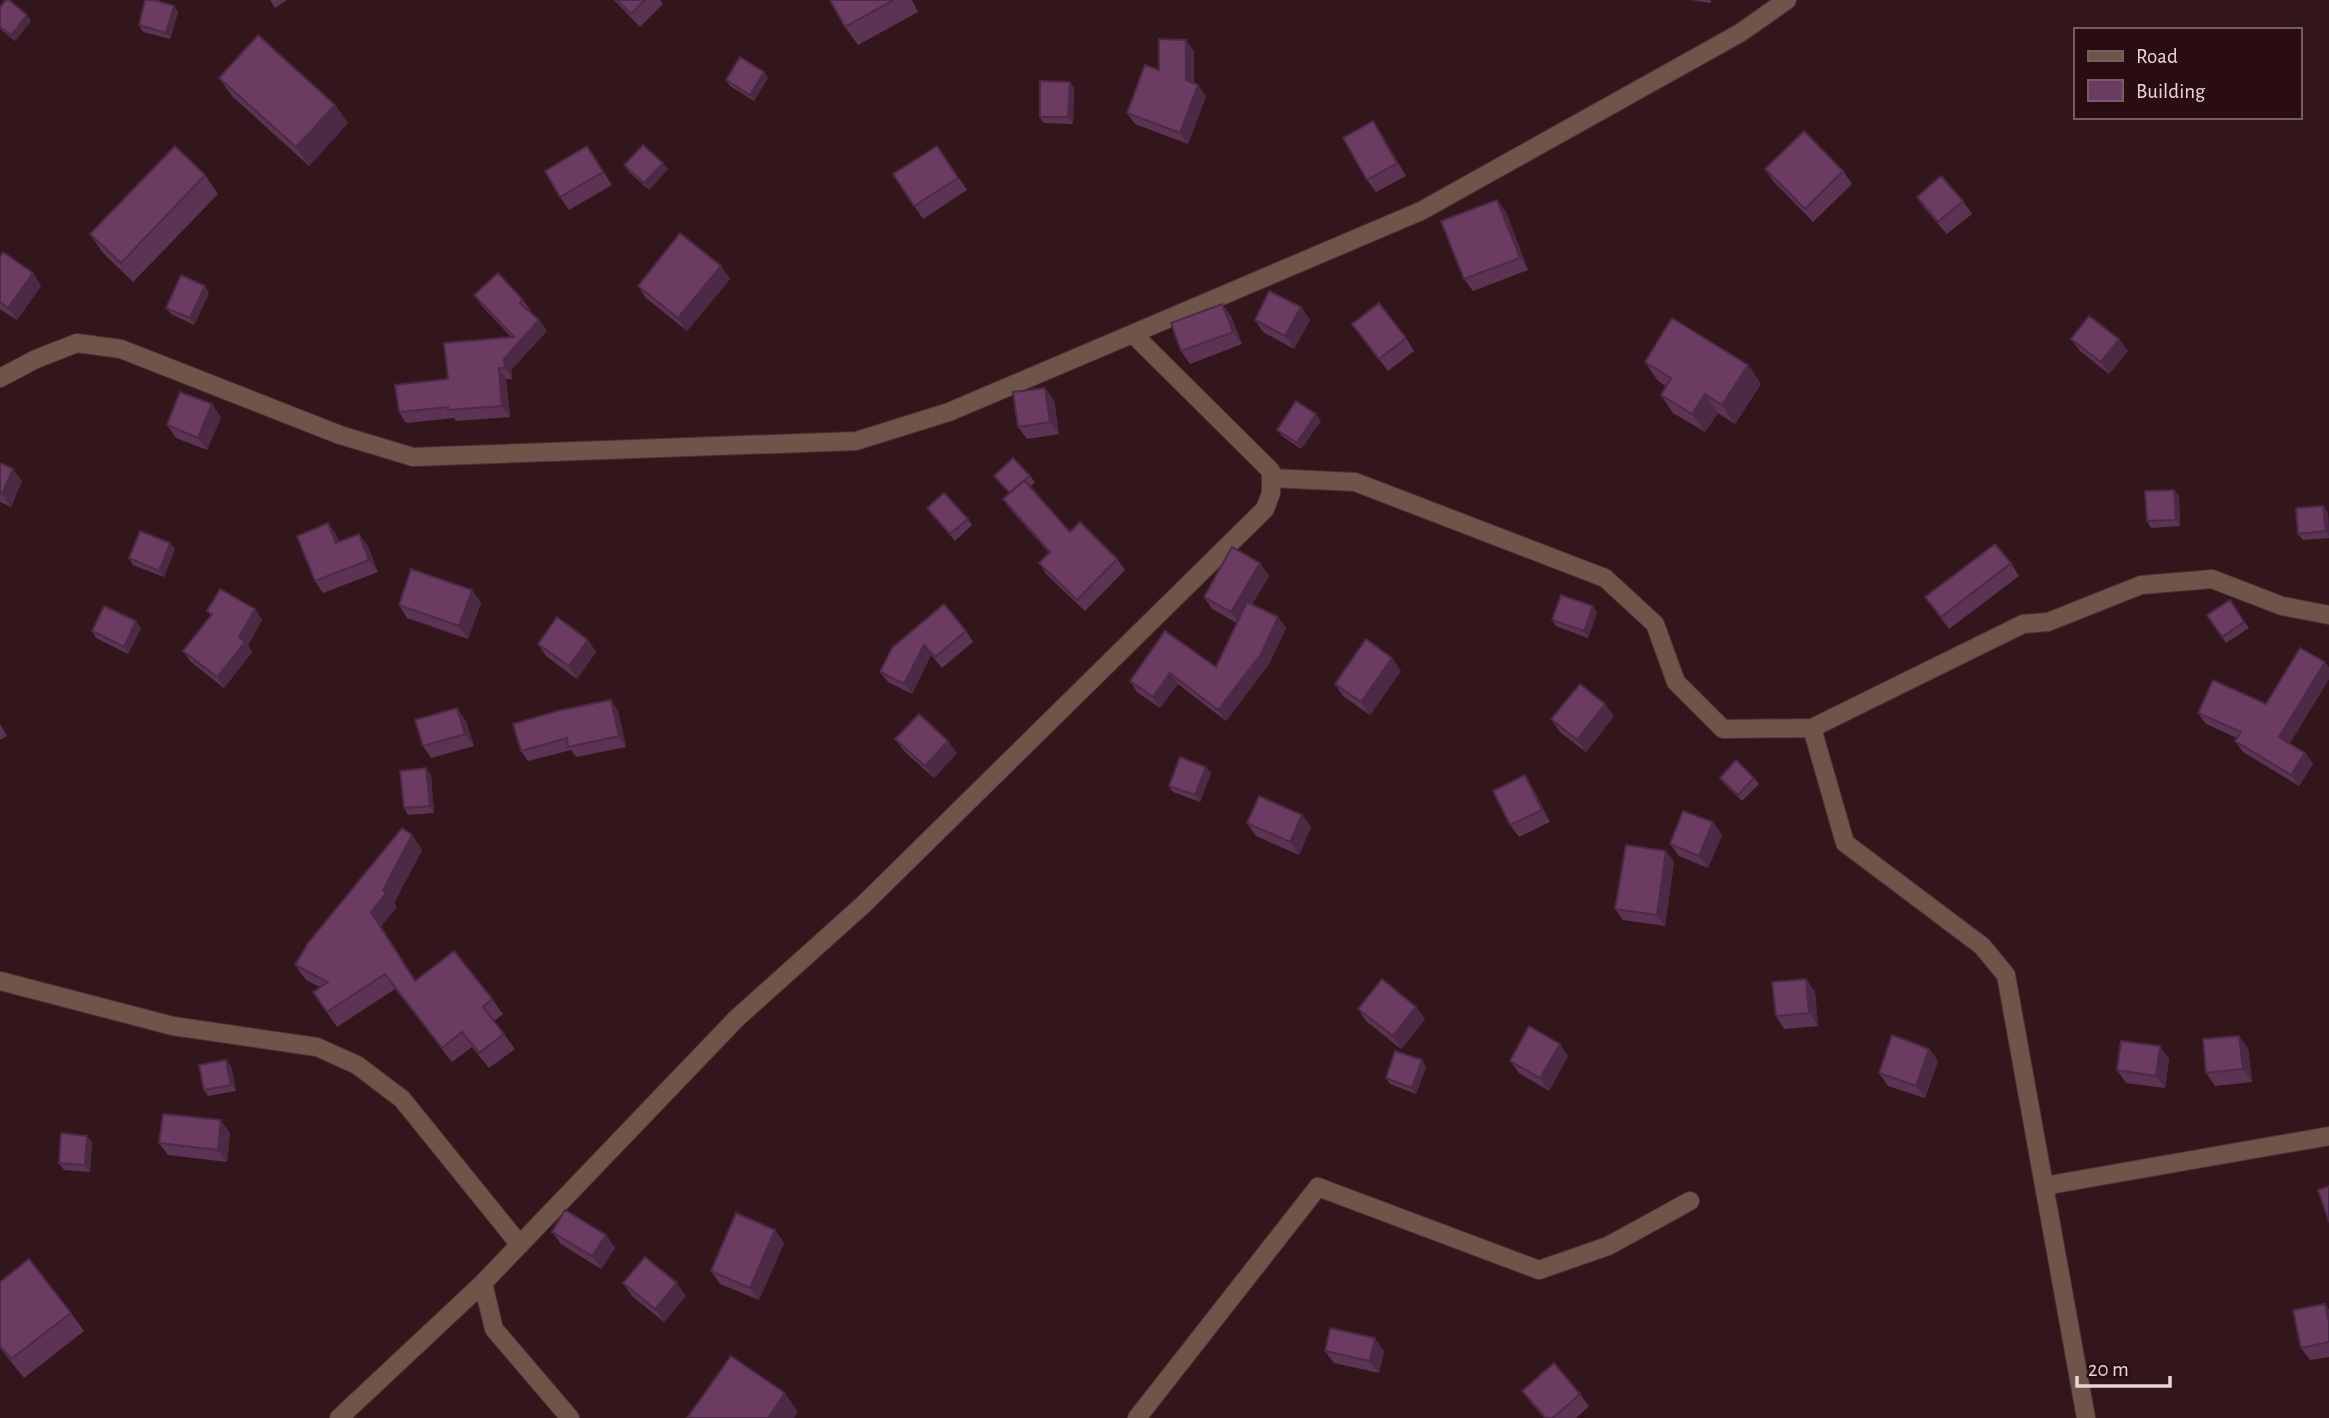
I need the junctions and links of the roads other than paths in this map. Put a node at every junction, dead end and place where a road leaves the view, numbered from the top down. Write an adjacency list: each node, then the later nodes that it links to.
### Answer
1 (1787, 0): 2 (street)
2 (1133, 334): 3 (street); 4 (street)
3 (0, 378)
4 (1271, 478): 6 (street); 11 (street)
5 (2329, 614): 6 (street)
6 (1812, 728): 9 (street)
7 (0, 981): 11 (street)
8 (2329, 1136): 9 (street)
9 (2044, 1186): 16 (street)
10 (1690, 1201): 15 (street)
11 (520, 1245): 12 (street)
12 (483, 1283): 13 (street); 14 (street)
13 (339, 1418)
14 (570, 1418)
15 (1137, 1418)
16 (2086, 1418)

